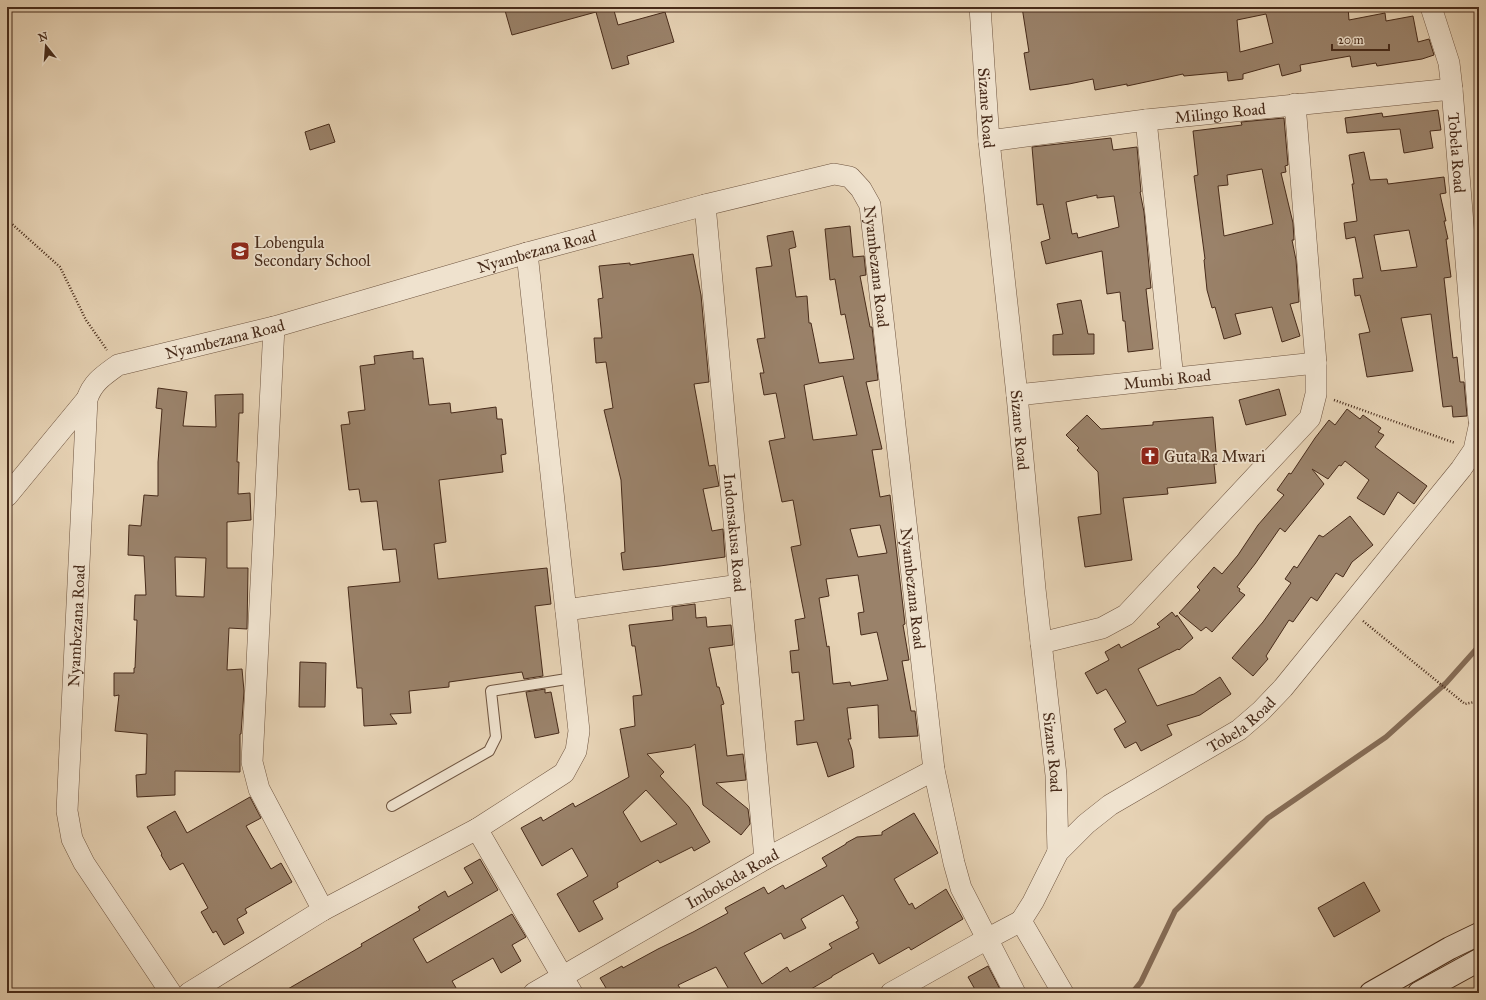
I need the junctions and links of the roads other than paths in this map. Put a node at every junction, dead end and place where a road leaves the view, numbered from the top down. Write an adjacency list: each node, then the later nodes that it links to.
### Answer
1 (980, 7): 6 (street, Sizane Road)
2 (1431, 7): 3 (street, Tobela Road)
3 (1452, 89): 4 (street, Milingo Road); 14 (street, Tobela Road)
4 (1295, 104): 5 (street, Milingo Road); 10 (street)
5 (1146, 120): 6 (street, Milingo Road); 11 (street)
6 (989, 141): 12 (street, Sizane Road)
7 (705, 206): 8 (street, Nyambezana Road); 17 (street, Indonsakusa Road); 21 (street, Nyambezana Road)
8 (527, 254): 9 (street, Nyambezana Road); 18 (street)
9 (274, 327): 13 (street, Nyambezana Road); 26 (street)
10 (1316, 363): 11 (street, Mumbi Road); 19 (street)
11 (1173, 378): 12 (street, Mumbi Road)
12 (1017, 394): 19 (street, Sizane Road)
13 (87, 399): 16 (street); 32 (street, Nyambezana Road)
14 (1479, 420)
15 (1479, 427): 24 (street, Tobela Road)
16 (7, 496)
17 (740, 585): 18 (street); 25 (street, Indonsakusa Road)
18 (566, 610): 20 (street)
19 (1041, 643): 24 (street, Sizane Road)
20 (573, 678): 22 (lane); 23 (street)
21 (934, 770): 25 (street, Imbokoda Road); 29 (street, Nyambezana Road)
22 (392, 806)
23 (477, 829): 26 (street); 31 (street)
24 (1058, 852): 27 (street, Tobela Road)
25 (765, 859): 31 (street, Imbokoda Road)
26 (323, 910): 33 (street)
27 (1021, 921): 29 (street); 37 (street)
28 (1479, 934): 38 (street)
29 (986, 939): 35 (street); 36 (street, Nyambezana Road)
30 (1479, 960): 39 (street)
31 (567, 985): 34 (street, Imbokoda Road)
32 (171, 993)
33 (189, 993)
34 (534, 993)
35 (891, 993)
36 (1016, 993)
37 (1063, 993)
38 (1370, 993)
39 (1419, 993)

